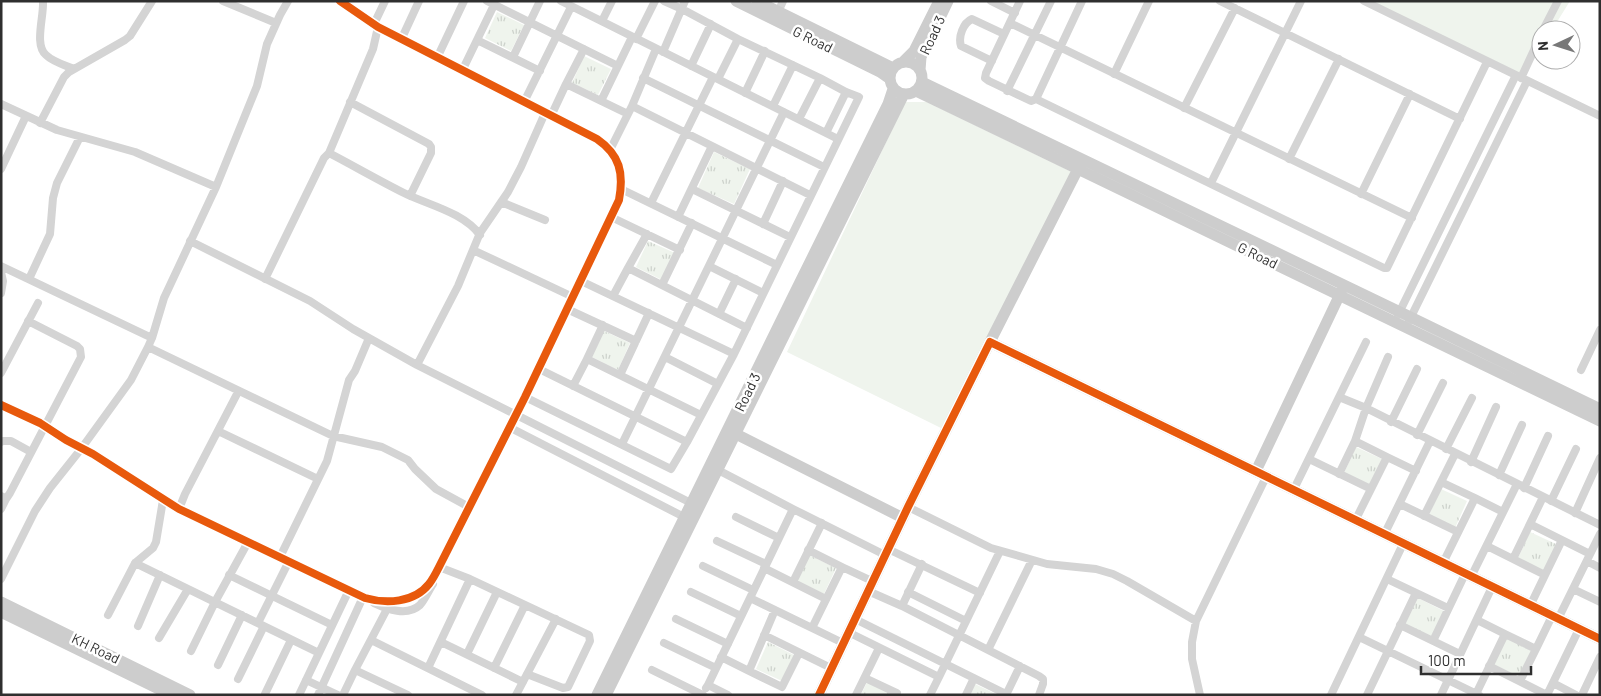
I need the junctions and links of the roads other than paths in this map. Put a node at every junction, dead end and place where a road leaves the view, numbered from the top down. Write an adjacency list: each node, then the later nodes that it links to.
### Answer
1 (43, 1): 61 (street)
2 (152, 1): 61 (street)
3 (223, 1): 36 (street)
4 (288, 1): 36 (street)
5 (340, 1): 39 (street)
6 (385, 1): 39 (street)
7 (419, 1): 46 (street)
8 (464, 1): 54 (street)
9 (540, 1): 35 (street)
10 (560, 1): 28 (street)
11 (612, 1): 34 (street)
12 (655, 1): 44 (street)
13 (664, 1): 29 (street)
14 (736, 1): 69 (street, G Road)
15 (757, 1): 30 (street, G Road)
16 (940, 1): 69 (street, Road 3)
17 (948, 1): 63 (street, Road 3)
18 (991, 1): 32 (street)
19 (1020, 1): 32 (street)
20 (1051, 1): 42 (street)
21 (1082, 1): 48 (street)
22 (1149, 1): 65 (street)
23 (1220, 1): 31 (street)
24 (1301, 1): 40 (street)
25 (1364, 1): 57 (street)
26 (1558, 1): 33 (street)
27 (490, 3): 35 (street); 47 (street)
28 (576, 5): 34 (street); 43 (street)
29 (684, 5): 38 (street); 50 (street)
30 (780, 6): 69 (street, G Road)
31 (1235, 8): 40 (street); 85 (street)
32 (1014, 13): 37 (street)
33 (1548, 20)
34 (602, 21): 44 (street)
35 (530, 22): 43 (street); 53 (street)
36 (276, 23): 110 (street)
37 (1010, 23): 41 (street); 42 (street)
38 (711, 24): 45 (street); 60 (street)
39 (376, 26): 46 (street); 79 (street)
40 (1285, 33): 55 (street); 96 (street)
41 (1004, 34): 56 (street); 56 (street)
42 (1034, 35): 48 (street); 73 (street)
43 (557, 36): 49 (street); 62 (street)
44 (634, 38): 50 (street); 59 (street)
45 (738, 39): 51 (street); 67 (street)
46 (401, 40): 54 (street)
47 (477, 40): 53 (street); 64 (street)
48 (1060, 48): 65 (street); 77 (street)
49 (584, 49): 59 (street); 71 (street)
50 (660, 51): 60 (street); 66 (street)
51 (765, 51): 58 (street); 75 (street)
52 (1531, 56): 70 (street)
53 (513, 57): 62 (street)
54 (437, 58): 64 (street)
55 (1339, 59): 76 (street); 103 (street)
56 (992, 61): 73 (street)
57 (1487, 62): 70 (street); 91 (street)
58 (793, 65): 68 (street); 84 (street)
59 (618, 66): 78 (street)
60 (691, 66): 67 (street)
61 (74, 69): 93 (street)
62 (540, 70): 80 (street)
63 (920, 70): 69 (street); 72 (street)
64 (462, 71): 80 (street)
65 (1114, 74): 85 (street)
66 (643, 78): 82 (street); 83 (street)
67 (715, 78): 75 (street); 82 (street)
68 (820, 78): 74 (street); 92 (street)
69 (897, 78): 72 (street); 195 (street, Road 3)
70 (1521, 78): 90 (street); 152 (street); 152 (street)
71 (566, 84): 78 (street); 87 (street)
72 (919, 86): 104 (street, G Road)
73 (1008, 91): 77 (street)
74 (846, 92): 95 (street); 98 (street)
75 (745, 93): 84 (street)
76 (1410, 94): 91 (street); 113 (street)
77 (1036, 99): 109 (street)
78 (601, 101): 88 (street)
79 (350, 102): 102 (street); 115 (street)
80 (524, 102): 87 (street)
81 (1, 104): 89 (street)
82 (699, 105): 94 (street); 99 (street)
83 (632, 106): 88 (street); 94 (street)
84 (773, 106): 86 (street)
85 (1184, 108): 96 (street)
86 (784, 112): 92 (street); 99 (street)
87 (548, 114): 101 (street); 116 (street)
88 (628, 114): 101 (street)
89 (26, 116): 93 (street); 107 (street)
90 (1600, 116)
91 (1460, 119): 121 (street)
92 (799, 120): 95 (street)
93 (40, 123): 97 (street)
94 (686, 133): 100 (street); 117 (street)
95 (826, 133): 98 (street)
96 (1236, 133): 103 (street); 109 (street)
97 (80, 137): 110 (street); 137 (street)
98 (838, 138): 105 (street)
99 (770, 140): 105 (street); 106 (street)
100 (712, 146): 106 (street); 112 (street)
101 (610, 150): 111 (street)
102 (329, 153): 115 (street); 138 (street)
103 (1289, 159): 113 (street)
104 (1081, 164): 142 (street, G Road); 161 (street)
105 (824, 167): 114 (street)
106 (757, 168): 108 (street); 118 (street)
107 (1, 169)
108 (784, 182): 114 (street); 124 (street)
109 (1212, 183): 121 (street)
110 (216, 187): 129 (street)
111 (621, 188): 117 (street); 119 (street)
112 (692, 189): 118 (street); 120 (street)
113 (1361, 194): 121 (street)
114 (810, 195): 127 (street)
115 (410, 196): 126 (street)
116 (501, 202): 122 (street); 126 (street)
117 (651, 204): 120 (street)
118 (736, 211): 124 (street); 128 (street)
119 (611, 217): 125 (street); 140 (street)
120 (678, 217): 123 (street)
121 (1412, 218)
122 (545, 220)
123 (692, 223): 128 (street); 131 (street)
124 (763, 224): 127 (street)
125 (647, 234): 131 (street); 135 (street)
126 (480, 235): 130 (street)
127 (790, 237): 134 (street)
128 (722, 239): 133 (street); 134 (street)
129 (190, 241): 138 (street); 158 (street)
130 (473, 250): 146 (street); 168 (street)
131 (680, 250): 141 (street)
132 (1, 266): 137 (street)
133 (709, 266): 139 (street); 147 (street)
134 (777, 266): 144 (street)
135 (628, 268): 141 (street); 145 (street)
136 (1, 272): 143 (street)
137 (29, 279): 158 (street)
138 (265, 279): 159 (street)
139 (736, 279): 144 (street); 151 (street)
140 (581, 281): 145 (street); 146 (street)
141 (662, 285): 147 (street)
142 (1342, 290): 152 (street, G Road); 215 (street)
143 (2, 291)
144 (763, 293): 156 (street)
145 (613, 296): 150 (street)
146 (573, 298): 149 (street)
147 (692, 301): 151 (street); 155 (street)
148 (38, 303): 153 (street)
149 (567, 308): 154 (street); 169 (street)
150 (649, 313): 155 (street); 160 (street)
151 (719, 314): 156 (street)
152 (1403, 319): 185 (street, G Road); 189 (street, G Road)
153 (28, 321): 172 (street); 192 (street)
154 (603, 325): 160 (street); 167 (street)
155 (679, 327): 164 (street); 165 (street)
156 (747, 328): 164 (street)
157 (1600, 330): 171 (street)
158 (152, 338): 163 (street)
159 (369, 338): 168 (street); 197 (street)
160 (636, 341): 173 (street)
161 (990, 342): 215 (street); 231 (street)
162 (1366, 342): 180 (street)
163 (148, 347): 178 (street); 204 (street)
164 (734, 354): 175 (street)
165 (665, 357): 175 (street); 177 (street)
166 (1388, 357): 184 (street)
167 (587, 359): 173 (street); 176 (street)
168 (417, 366): 186 (street)
169 (539, 369): 176 (street); 179 (street)
170 (1417, 369): 190 (street)
171 (1581, 370)
172 (1, 373)
173 (620, 375): 177 (street)
174 (1443, 383): 196 (street)
175 (718, 384): 187 (street)
176 (573, 386): 188 (street)
177 (649, 389): 187 (street); 188 (street)
178 (238, 392): 194 (street); 197 (street)
179 (525, 397): 186 (street); 203 (street)
180 (1339, 397): 184 (street); 211 (street)
181 (1472, 398): 205 (street)
182 (1, 404): 192 (street)
183 (1496, 407): 212 (street)
184 (1366, 408): 190 (street); 199 (street)
185 (1600, 409)
186 (516, 415): 193 (street); 229 (street)
187 (701, 415): 202 (street)
188 (636, 417): 202 (street); 203 (street)
189 (1600, 421)
190 (1391, 422): 196 (street)
191 (1522, 425): 217 (street)
192 (45, 426): 204 (street); 207 (street)
193 (509, 427): 230 (street); 240 (street)
194 (218, 431): 218 (street); 233 (street)
195 (732, 432): 213 (street, Road 3); 229 (street, Road 3); 239 (street)
196 (1417, 435): 200 (street)
197 (333, 436): 218 (street); 230 (street)
198 (1548, 436): 220 (street)
199 (1355, 441): 209 (street); 216 (street)
200 (1430, 441): 205 (street); 214 (street)
201 (1, 442): 207 (street)
202 (687, 442): 203 (street)
203 (622, 444)
204 (80, 449): 226 (street); 274 (street)
205 (1446, 449): 208 (street)
206 (1576, 449): 227 (street)
207 (31, 452): 223 (street)
208 (1455, 454): 212 (street); 219 (street)
209 (1387, 456): 214 (street); 221 (street)
210 (1600, 458): 236 (street)
211 (1309, 459): 216 (street); 222 (street)
212 (1471, 462): 217 (street)
213 (718, 470): 229 (street, Road 3); 234 (street)
214 (1416, 471): 228 (street)
215 (1261, 474): 222 (street); 311 (street)
216 (1339, 474): 221 (street)
217 (1499, 475): 220 (street)
218 (318, 479): 257 (street)
219 (1441, 482): 225 (street); 237 (street)
220 (1520, 486): 224 (street); 235 (street)
221 (1371, 489): 241 (street)
222 (1293, 491): 241 (street)
223 (4, 497): 232 (street)
224 (1543, 497): 227 (street); 243 (street)
225 (1474, 498): 235 (street); 245 (street)
226 (163, 500): 233 (street); 262 (street)
227 (1551, 501): 236 (street)
228 (1400, 504): 237 (street); 247 (street)
229 (696, 505): 240 (street, Road 3)
230 (469, 507): 267 (street)
231 (908, 507): 239 (street); 255 (street)
232 (1, 509)
233 (179, 509): 251 (street)
234 (793, 509): 242 (street); 248 (street)
235 (1503, 512): 253 (street)
236 (1575, 513): 244 (street)
237 (1424, 516): 245 (street)
238 (736, 518): 248 (street)
239 (903, 518): 256 (street)
240 (688, 519): 380 (street, Road 3); 381 (street, Road 3)
241 (1355, 521): 247 (street)
242 (822, 523): 254 (street); 256 (street)
243 (1530, 524): 249 (street); 259 (street)
244 (1600, 525)
245 (1458, 532): 263 (street)
246 (1600, 534): 258 (street)
247 (1384, 535): 252 (street)
248 (779, 538): 266 (street)
249 (1562, 540): 258 (street); 270 (street)
250 (717, 541): 266 (street)
251 (248, 542): 257 (street); 272 (street)
252 (1403, 544): 263 (street); 276 (street)
253 (1487, 546): 259 (street); 273 (street)
254 (808, 550): 268 (street); 277 (street)
255 (1000, 551): 260 (street); 286 (street)
256 (887, 552): 264 (street); 278 (street)
257 (280, 557): 261 (street)
258 (1588, 558): 269 (street); 281 (street)
259 (1513, 559): 270 (street)
260 (1032, 560): 311 (street); 334 (street)
261 (289, 562): 282 (street); 289 (street)
262 (135, 563): 271 (street); 303 (street)
263 (1443, 563): 273 (street)
264 (922, 564): 285 (street); 286 (street)
265 (703, 566): 288 (street)
266 (765, 566): 277 (street); 288 (street)
267 (439, 567): 275 (street); 290 (street); 299 (street)
268 (842, 567): 278 (street); 291 (street)
269 (1600, 568)
270 (1545, 574): 297 (street)
271 (160, 575): 280 (street); 315 (street)
272 (229, 575): 289 (street); 293 (street)
273 (1468, 576): 279 (street); 298 (street)
274 (1, 579)
275 (470, 579): 283 (street); 328 (street)
276 (1387, 579): 287 (street); 322 (street)
277 (793, 582): 291 (street)
278 (870, 586): 296 (street); 308 (street)
279 (1492, 587): 297 (street); 309 (street)
280 (188, 589): 293 (street); 323 (street)
281 (1573, 589): 294 (street); 305 (street)
282 (349, 590): 290 (street); 313 (street)
283 (498, 592): 295 (street); 339 (street)
284 (691, 592): 304 (street)
285 (908, 592): 296 (street); 310 (street)
286 (980, 593): 310 (street)
287 (1416, 593): 298 (street); 314 (street)
288 (752, 594): 300 (street); 304 (street)
289 (272, 596): 312 (street); 313 (street)
290 (364, 598): 299 (street); 366 (street)
291 (826, 599): 316 (street)
292 (1, 602): 373 (street, KH Road)
293 (215, 602): 302 (street); 335 (street)
294 (1600, 602)
295 (525, 605): 306 (street); 348 (street)
296 (902, 606): 321 (street)
297 (1530, 606): 305 (street)
298 (1448, 608): 327 (street)
299 (387, 609): 326 (street)
300 (775, 610): 316 (street); 320 (street)
301 (1, 612): 372 (street, KH Road)
302 (242, 615): 312 (street); 344 (street)
303 (108, 616)
304 (741, 616): 331 (street)
305 (1555, 618): 317 (street); 333 (street)
306 (556, 619): 354 (street); 354 (street)
307 (676, 619): 331 (street)
308 (855, 619): 318 (street); 343 (street)
309 (1477, 620): 319 (street); 340 (street)
310 (966, 621): 321 (street)
311 (1196, 621): 390 (street)
312 (261, 624): 325 (street); 358 (street)
313 (332, 625): 337 (street)
314 (1400, 625): 327 (street); 336 (street)
315 (138, 626)
316 (812, 628): 330 (street)
317 (1579, 629): 324 (street); 363 (street)
318 (848, 632): 330 (street); 332 (street)
319 (1505, 634): 333 (street); 346 (street)
320 (764, 635): 338 (street); 353 (street)
321 (959, 635): 334 (street); 343 (street)
322 (1359, 637): 336 (street); 391 (street)
323 (159, 638)
324 (1600, 639)
325 (292, 640): 337 (street); 368 (street)
326 (371, 640): 347 (street); 351 (street)
327 (1433, 641): 340 (street)
328 (440, 642): 339 (street); 347 (street)
329 (664, 643): 349 (street)
330 (843, 643): 350 (street)
331 (728, 644): 341 (street)
332 (879, 648): 355 (street); 356 (street)
333 (1536, 649): 362 (street)
334 (988, 650): 345 (street)
335 (191, 651)
336 (1388, 651): 360 (street); 392 (street)
337 (319, 653): 359 (street)
338 (799, 653): 350 (street); 365 (street)
339 (467, 654): 348 (street)
340 (1460, 654): 360 (street)
341 (721, 657): 349 (street); 353 (street)
342 (1600, 657): 396 (street)
343 (946, 664): 355 (street); 357 (street)
344 (218, 665)
345 (1020, 666): 370 (street); 389 (street)
346 (1489, 666): 362 (street); 371 (street)
347 (428, 668): 378 (street)
348 (494, 668): 361 (street)
349 (716, 668): 364 (street)
350 (831, 668): 385 (street)
351 (355, 670): 367 (street); 376 (street)
352 (652, 670): 382 (street)
353 (749, 671): 365 (street)
354 (527, 674): 361 (street)
355 (939, 677): 387 (street)
356 (865, 678): 369 (street); 386 (street)
357 (974, 678): 370 (street); 388 (street)
358 (238, 679)
359 (306, 680): 366 (street); 374 (street)
360 (1448, 680): 371 (street); 393 (street)
361 (523, 682): 379 (street)
362 (1520, 682): 394 (street)
363 (1553, 683): 394 (street); 395 (street)
364 (708, 684): 382 (street); 383 (street)
365 (780, 686): 384 (street)
366 (320, 691): 375 (street)
367 (394, 692): 377 (street)
368 (265, 694)
369 (898, 694)
370 (1006, 694)
371 (1477, 694)
372 (171, 695)
373 (190, 695)
374 (300, 695)
375 (338, 695)
376 (343, 695)
377 (408, 695)
378 (482, 695)
379 (516, 695)
380 (597, 695)
381 (606, 695)
382 (703, 695)
383 (728, 695)
384 (776, 695)
385 (818, 695)
386 (856, 695)
387 (930, 695)
388 (966, 695)
389 (1039, 695)
390 (1200, 695)
391 (1331, 695)
392 (1367, 695)
393 (1441, 695)
394 (1547, 695)
395 (1576, 695)
396 (1582, 695)

